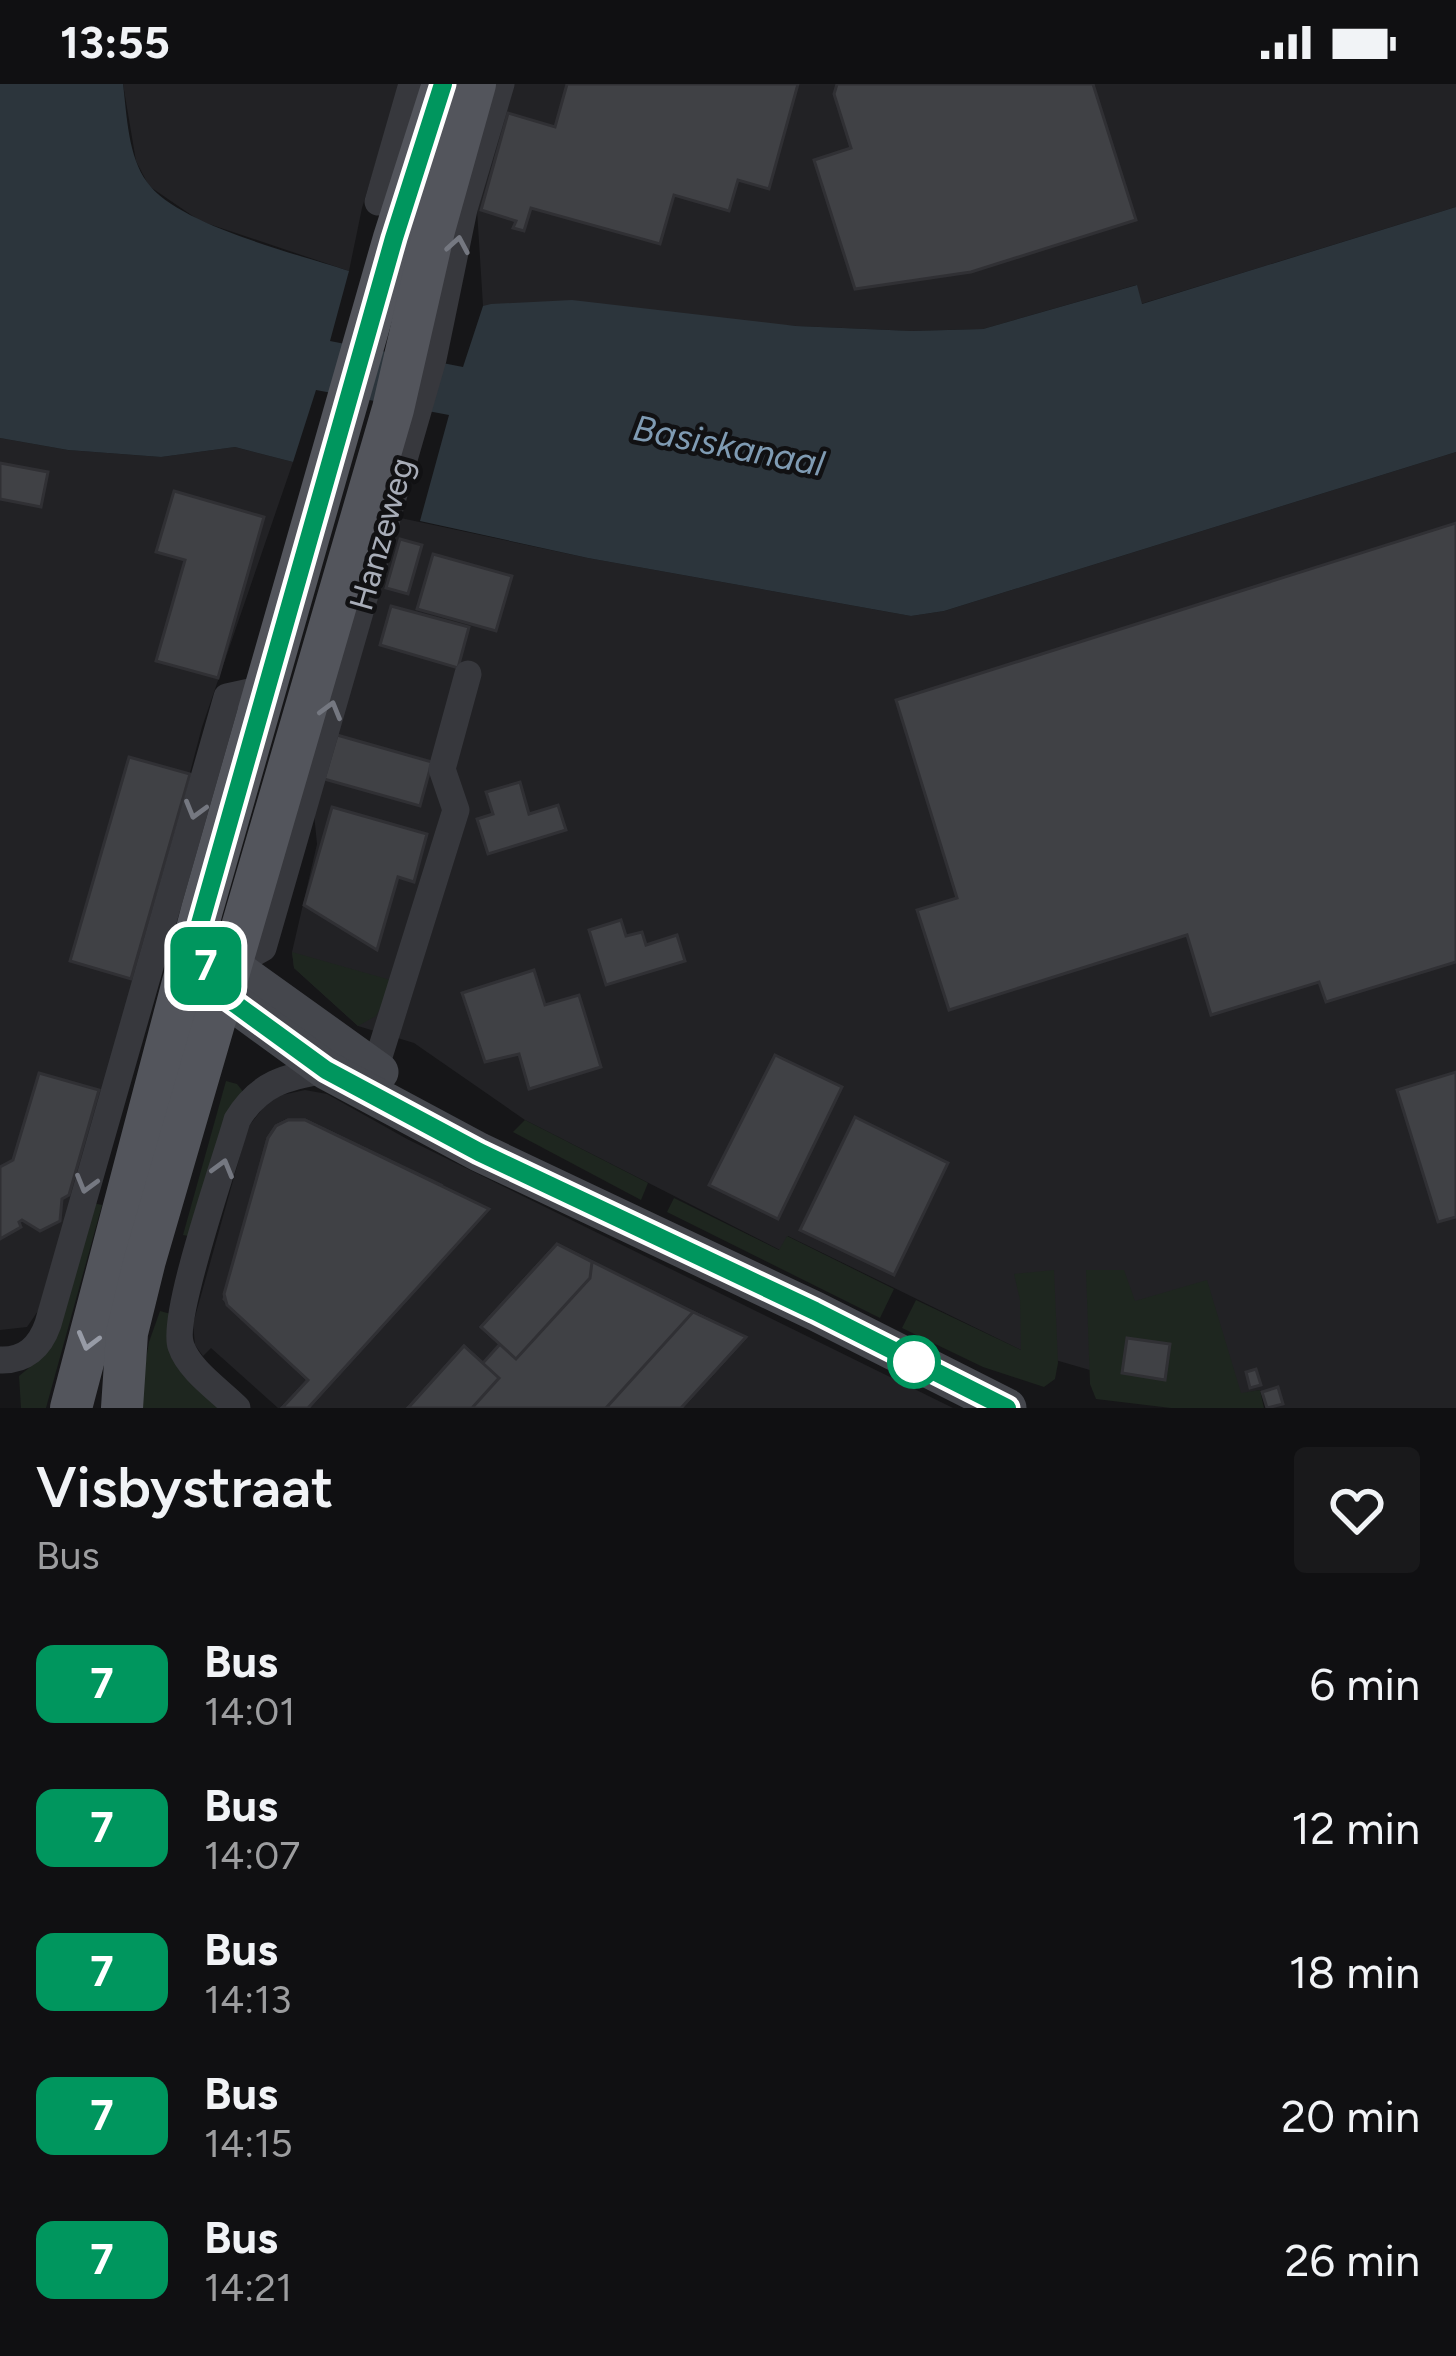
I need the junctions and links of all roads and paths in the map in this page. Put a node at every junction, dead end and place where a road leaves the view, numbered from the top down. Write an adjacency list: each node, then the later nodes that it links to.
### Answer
1 (412, 84): 5 (street)
2 (443, 84): 8 (main road, Hanzeweg)
3 (475, 84): 6 (main road, Hanzeweg)
4 (502, 84): 6 (street, Hanzeweg, one-way to 4)
5 (378, 202)
6 (420, 355): 10 (main road, Hanzeweg, one-way to 6)
7 (467, 674): 12 (street)
8 (267, 688): 9 (main road, Hanzeweg); 13 (street, one-way to 13)
9 (194, 945): 10 (street); 14 (main road, Hanzeweg, one-way to 14)
10 (227, 980): 11 (street); 12 (street); 15 (main road, Hanzeweg)
11 (326, 1070): 12 (street); 16 (street, one-way to 11)
12 (372, 1081): 17 (street)
13 (8, 1360)
14 (71, 1408)
15 (122, 1408)
16 (237, 1408)
17 (1007, 1408)

